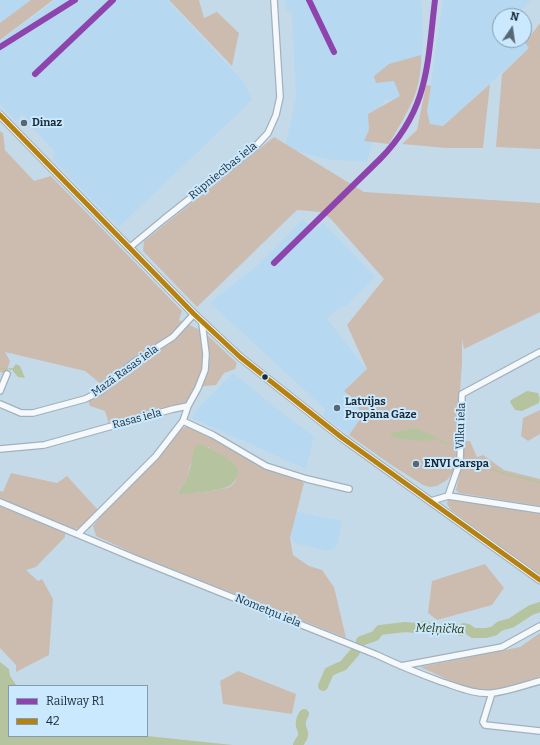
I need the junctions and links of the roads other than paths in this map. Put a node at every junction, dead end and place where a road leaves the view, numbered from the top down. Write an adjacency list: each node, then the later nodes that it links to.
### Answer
1 (274, 0): 3 (street, Rūpniecības iela)
2 (0, 115): 3 (street)
3 (129, 248): 4 (street)
4 (194, 314): 5 (street); 9 (street, Mazā Rasas iela)
5 (202, 323): 10 (street); 15 (street)
6 (540, 352): 14 (street, Vilku iela)
7 (7, 374): 8 (street)
8 (0, 392)
9 (0, 404)
10 (188, 406): 11 (street); 12 (street, Rasas iela)
11 (183, 421): 13 (street); 18 (street)
12 (0, 449)
13 (349, 489)
14 (448, 496): 15 (street); 17 (street)
15 (430, 501): 19 (street)
16 (0, 502): 18 (street, Nometņu iela)
17 (540, 510)
18 (78, 534): 21 (street, Nometņu iela)
19 (540, 580)
20 (540, 626): 21 (street)
21 (401, 666): 23 (street, Nometņu iela)
22 (540, 681): 23 (street, Nometņu iela)
23 (492, 693): 24 (street)
24 (540, 731)

